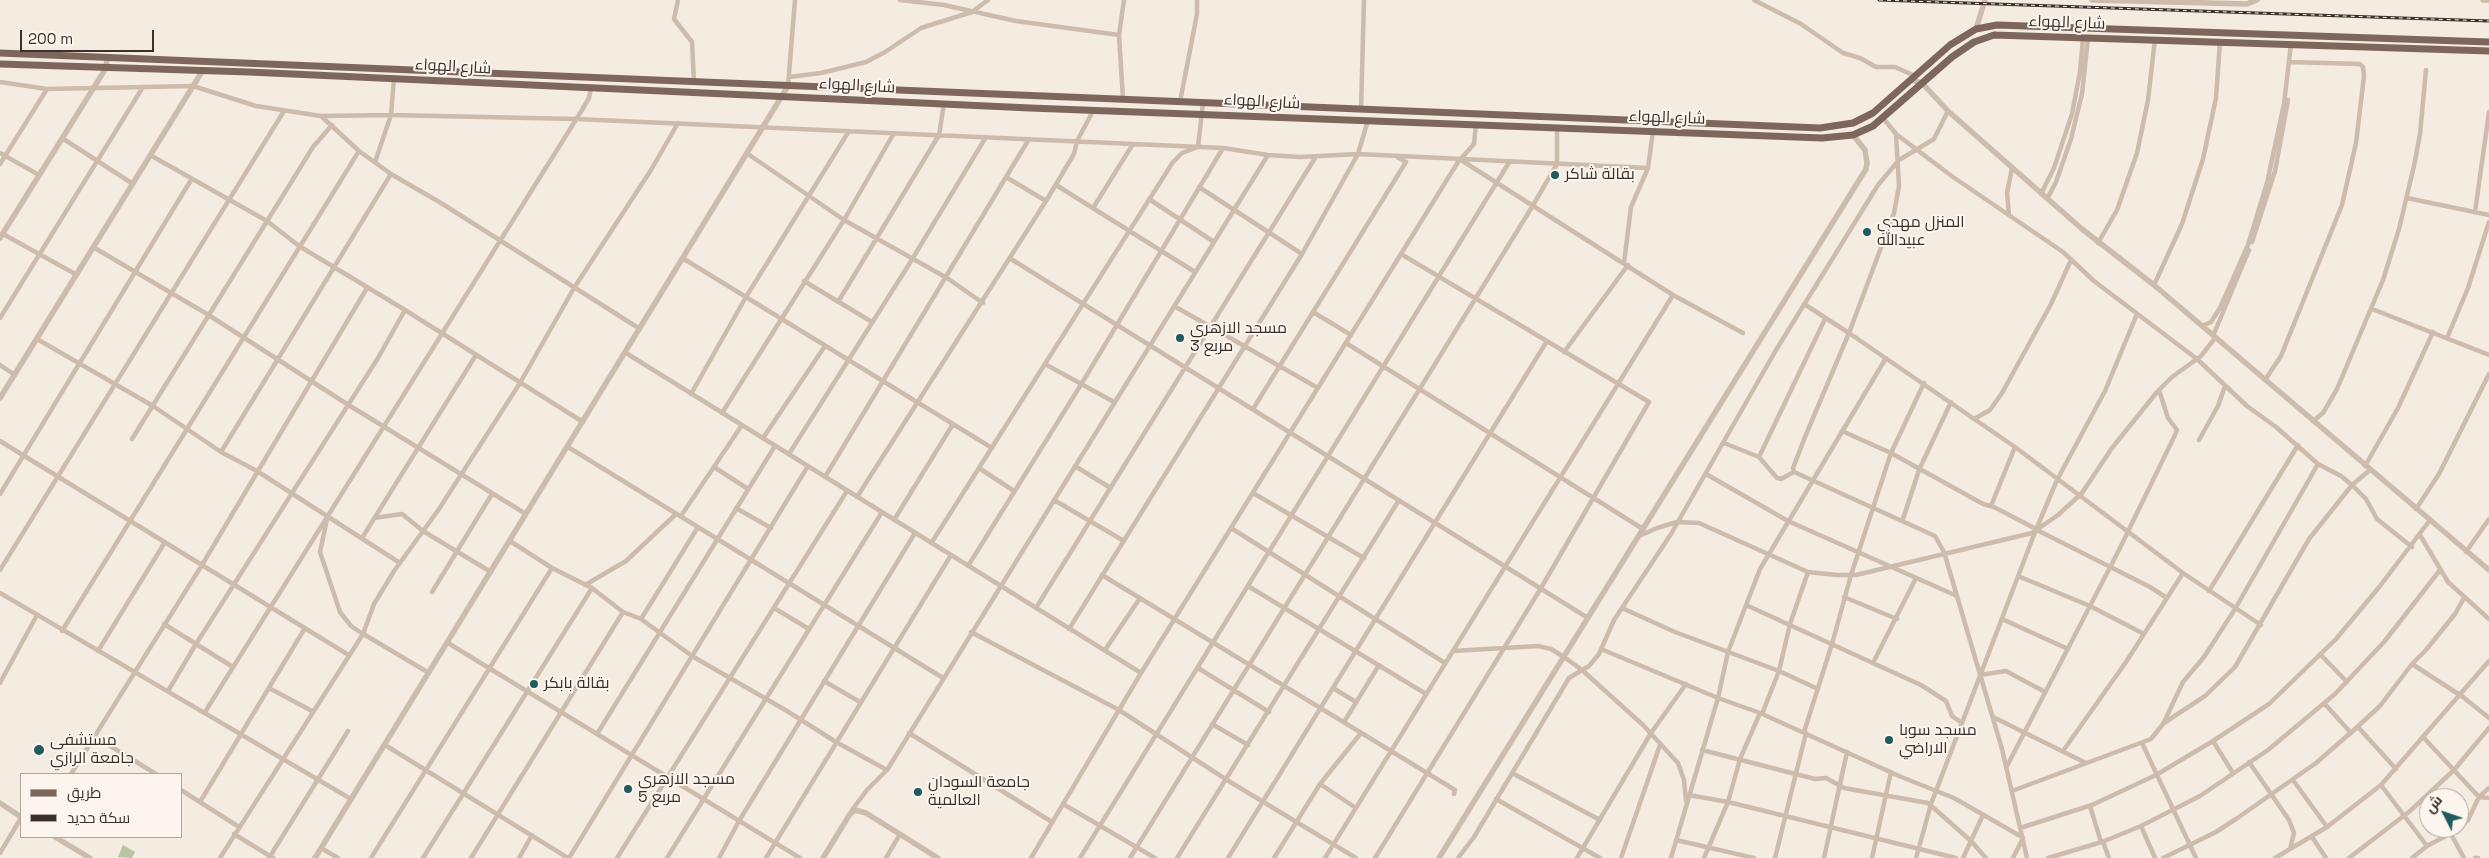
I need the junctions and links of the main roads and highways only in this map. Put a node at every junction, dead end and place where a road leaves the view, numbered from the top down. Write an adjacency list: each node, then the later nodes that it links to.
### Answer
1 (2489, 42): 3 (main road, شارع الهواء)
2 (2489, 51): 4 (main road, شارع الهواء)
3 (0, 53)
4 (0, 64)

